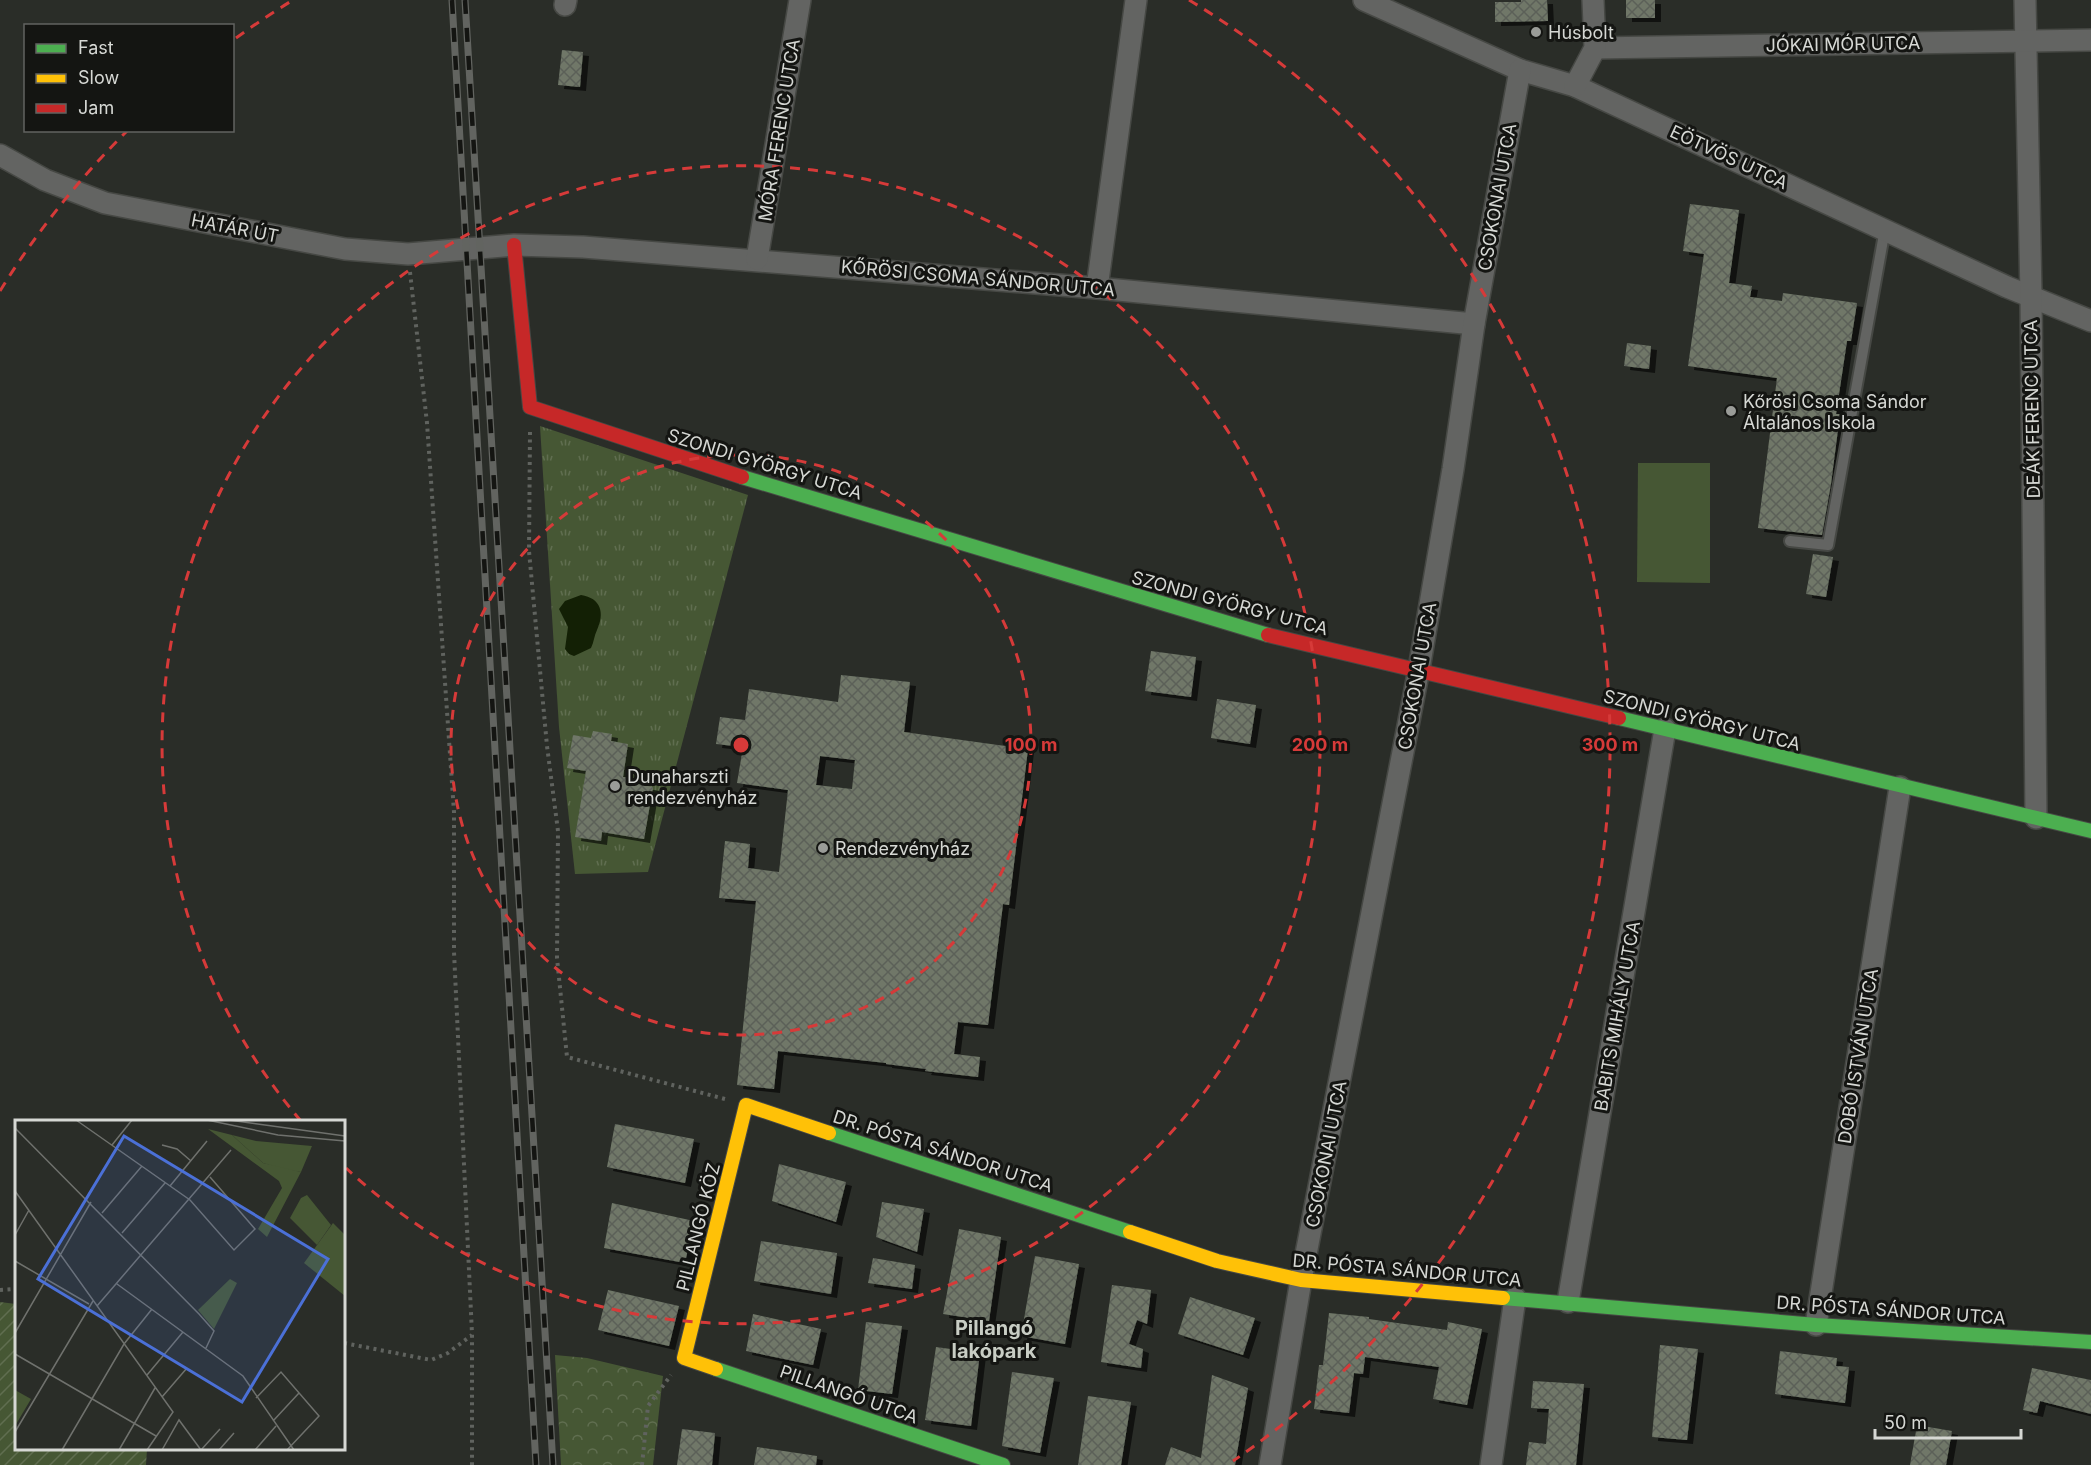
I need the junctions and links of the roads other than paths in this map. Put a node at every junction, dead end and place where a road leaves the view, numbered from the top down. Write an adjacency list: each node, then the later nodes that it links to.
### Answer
1 (800, 0): 15 (street, MÓRA FERENC UTCA)
2 (1136, 0): 16 (street)
3 (1364, 0): 9 (street, EÖTVÖS UTCA)
4 (1593, 0): 8 (street)
5 (2025, 0): 7 (street, DEÁK FERENC UTCA)
6 (2091, 40): 7 (street, JÓKAI MÓR UTCA)
7 (2025, 41): 8 (street, JÓKAI MÓR UTCA); 17 (street, DEÁK FERENC UTCA)
8 (1595, 48): 10 (street)
9 (1520, 70): 10 (street, EÖTVÖS UTCA); 19 (street, CSOKONAI UTCA)
10 (1575, 86): 12 (street, EÖTVÖS UTCA)
11 (0, 155): 14 (street, HATÁR ÚT)
12 (1885, 229): 17 (street, EÖTVÖS UTCA); 20 (lane)
13 (514, 245): 14 (street, KŐRÖSI CSOMA SÁNDOR UTCA); 15 (street, KŐRÖSI CSOMA SÁNDOR UTCA); 21 (street, SZONDI GYÖRGY UTCA)
14 (481, 246)
15 (757, 259): 16 (street, KŐRÖSI CSOMA SÁNDOR UTCA)
16 (1097, 288): 19 (street, KŐRÖSI CSOMA SÁNDOR UTCA)
17 (2031, 296): 18 (street, EÖTVÖS UTCA); 24 (street, DEÁK FERENC UTCA)
18 (2091, 321)
19 (1474, 324): 21 (street, CSOKONAI UTCA)
20 (1790, 541)
21 (1419, 669): 22 (street, SZONDI GYÖRGY UTCA); 27 (street, CSOKONAI UTCA)
22 (1665, 729): 23 (street, SZONDI GYÖRGY UTCA); 29 (street, BABITS MIHÁLY UTCA)
23 (1900, 787): 24 (street, SZONDI GYÖRGY UTCA); 30 (street, DOBÓ ISTVÁN UTCA)
24 (2036, 818): 25 (street, SZONDI GYÖRGY UTCA)
25 (2091, 831)
26 (746, 1105): 27 (street, DR. PÓSTA SÁNDOR UTCA); 32 (street, PILLANGÓ KÖZ)
27 (1301, 1280): 28 (street, DR. PÓSTA SÁNDOR UTCA); 34 (street, CSOKONAI UTCA)
28 (1515, 1298): 29 (street, DR. PÓSTA SÁNDOR UTCA); 35 (street)
29 (1568, 1302): 30 (street, DR. PÓSTA SÁNDOR UTCA)
30 (1816, 1325): 31 (street, DR. PÓSTA SÁNDOR UTCA)
31 (2091, 1342)
32 (684, 1358): 33 (street, PILLANGÓ UTCA)
33 (1003, 1465)
34 (1270, 1465)
35 (1491, 1465)

